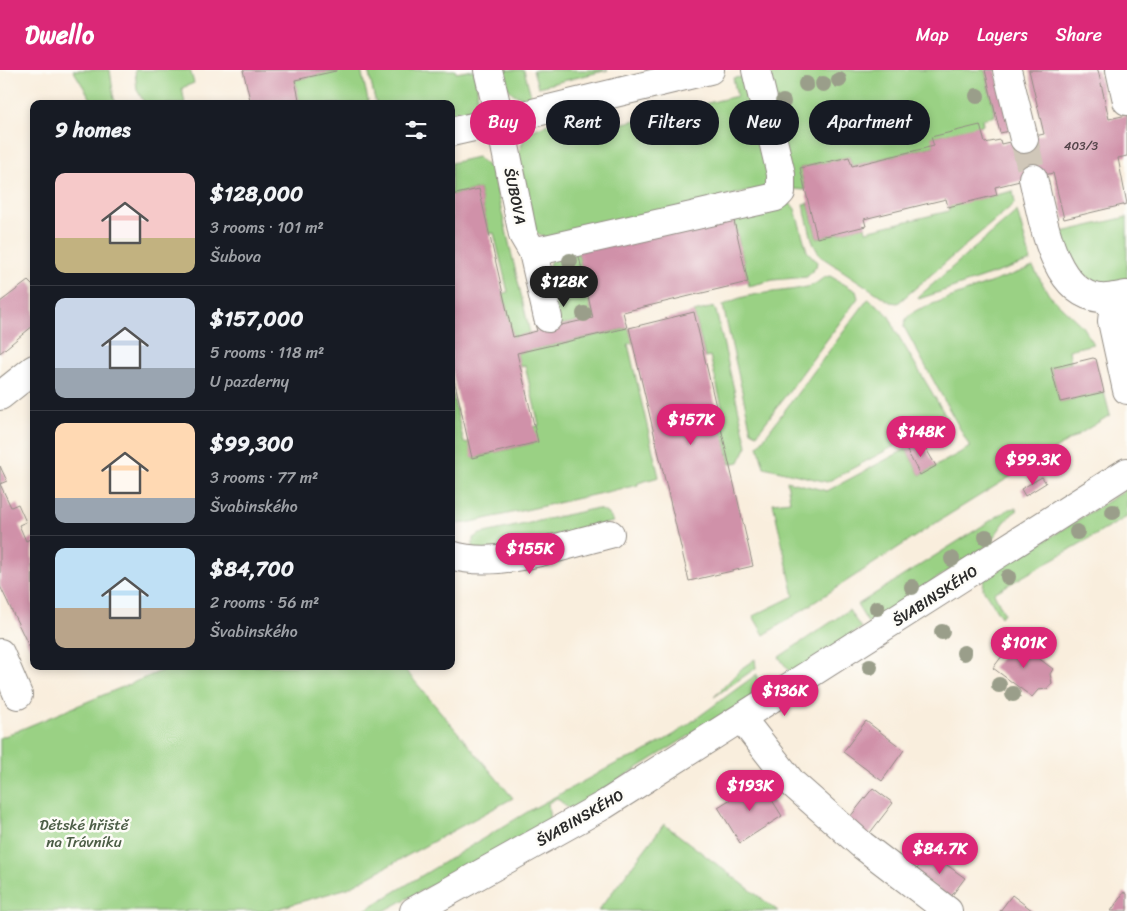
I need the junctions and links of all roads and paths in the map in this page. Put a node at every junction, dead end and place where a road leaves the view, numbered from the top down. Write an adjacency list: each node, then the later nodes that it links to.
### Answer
1 (488, 70): 6 (street, ŠUBOVA)
2 (710, 70): 8 (street)
3 (756, 70): 14 (street)
4 (1007, 70): 11 (street)
5 (1120, 70): 7 (street)
6 (495, 100)
7 (1127, 100)
8 (536, 112)
9 (470, 128): 10 (street)
10 (455, 131)
11 (1024, 139)
12 (505, 145): 14 (street, ŠUBOVA)
13 (1033, 178): 15 (street)
14 (533, 252): 16 (street, ŠUBOVA)
15 (1121, 296): 18 (street)
16 (548, 318)
17 (30, 371): 19 (street)
18 (1127, 390)
19 (0, 396)
20 (1127, 472): 25 (street, ŠVABINSKÉHO)
21 (610, 534): 22 (street)
22 (455, 556)
23 (0, 653): 24 (street)
24 (18, 695)
25 (742, 719): 26 (street, ŠVABINSKÉHO); 27 (street)
26 (414, 911)
27 (948, 911)

